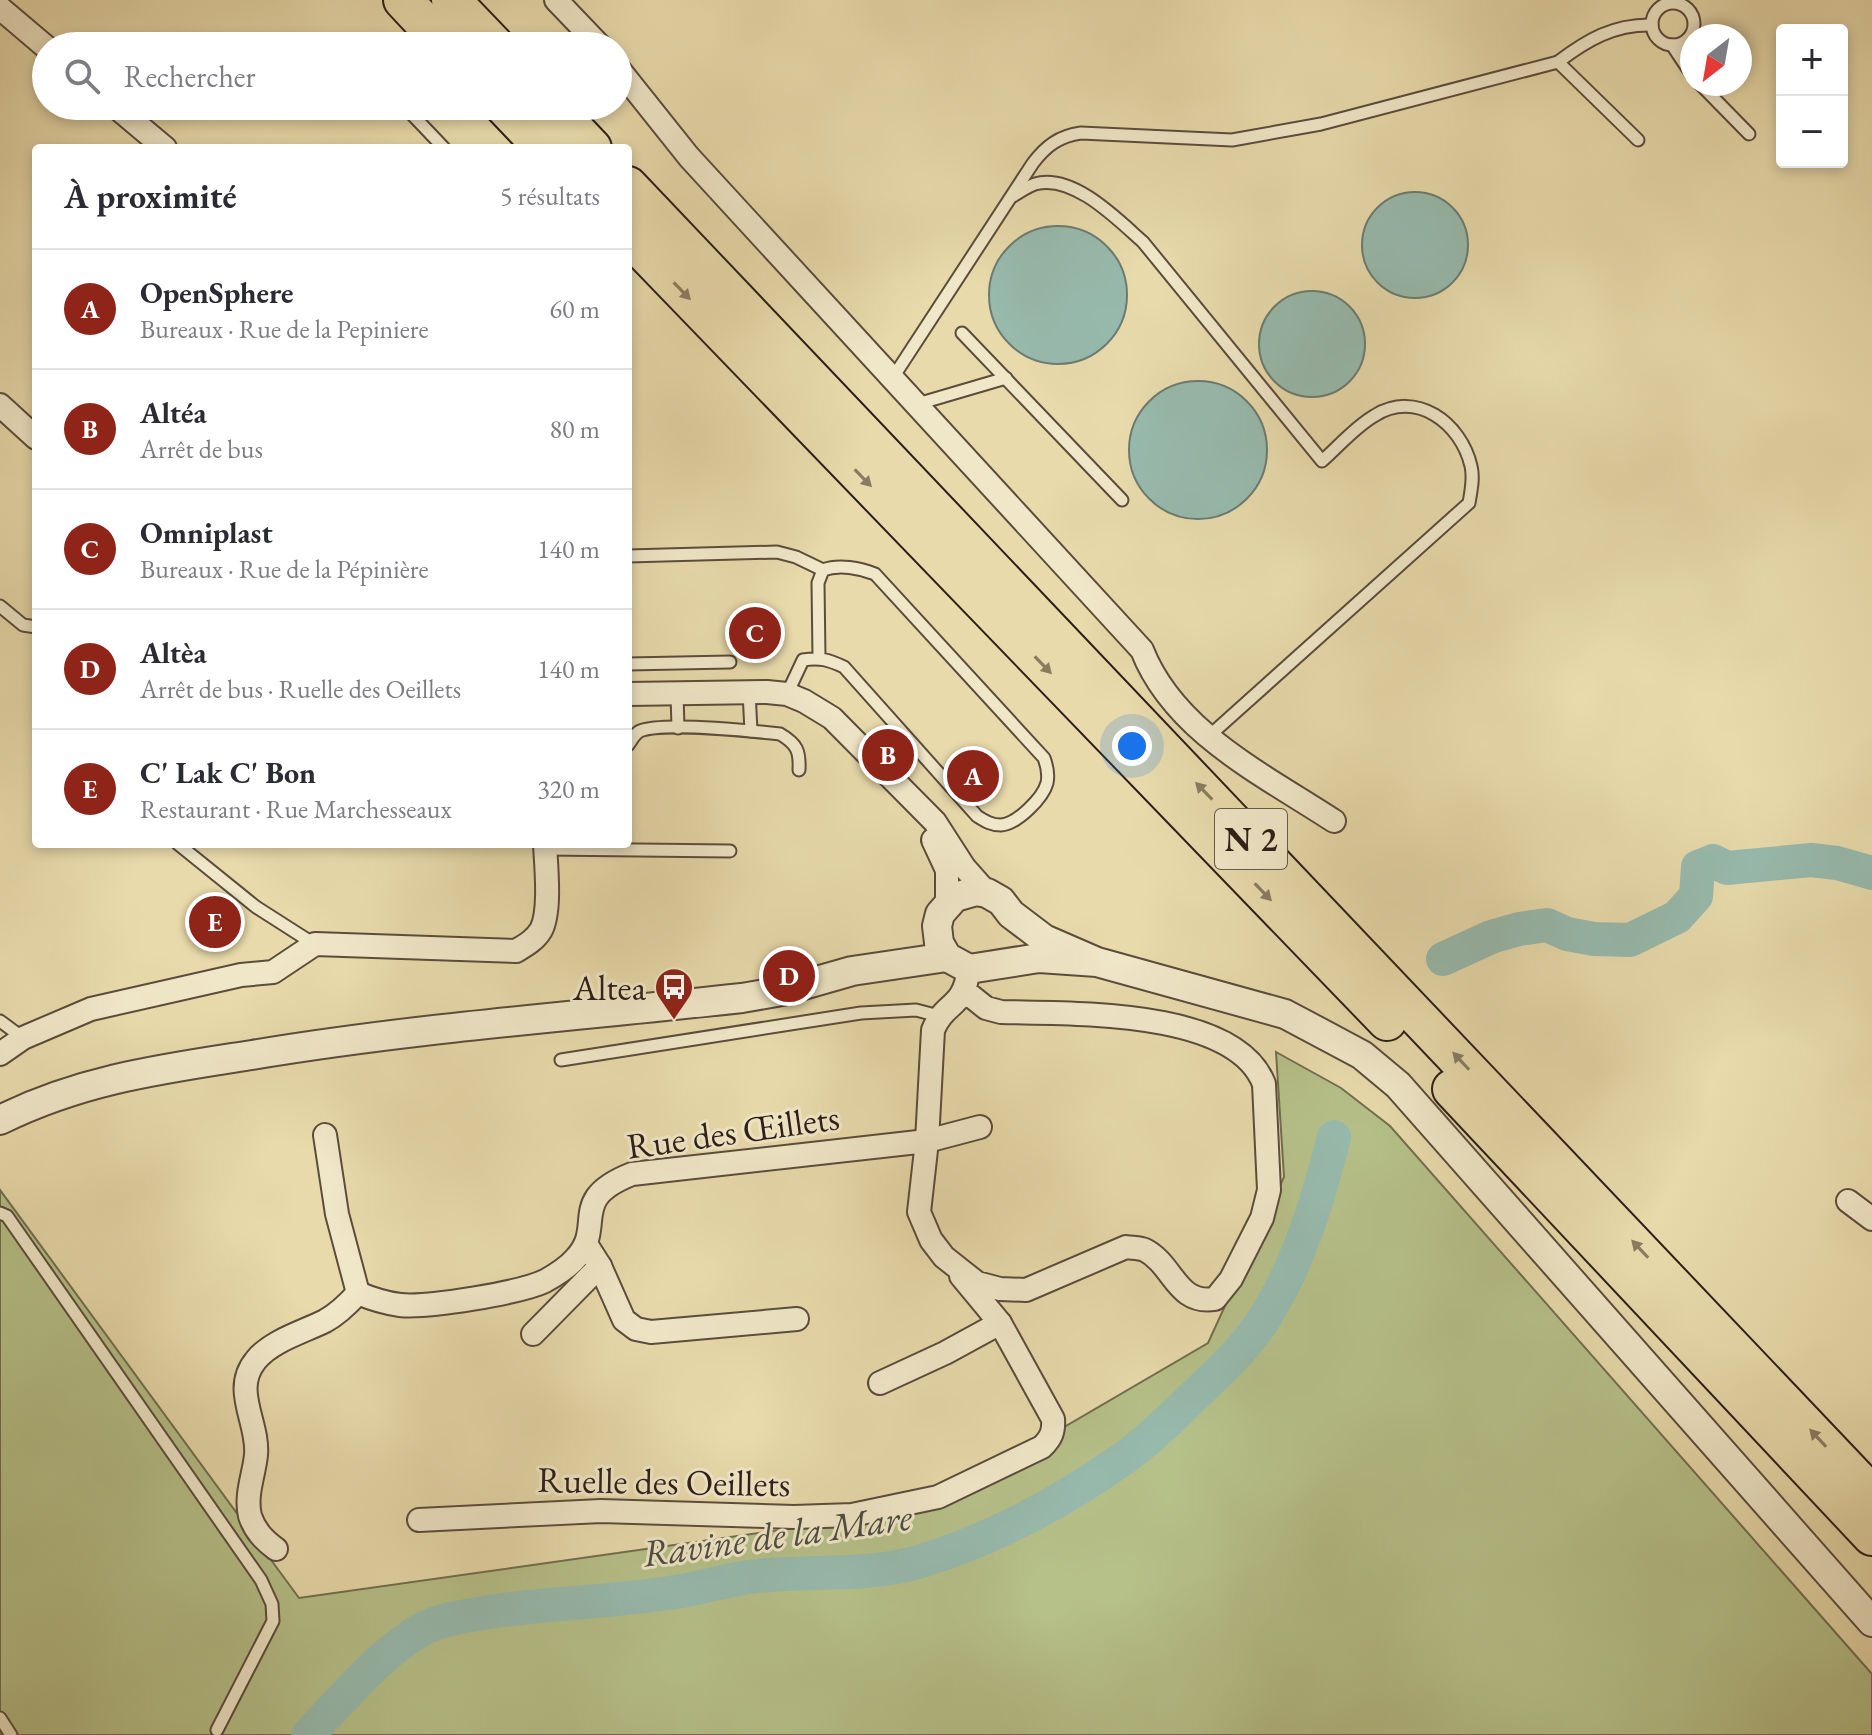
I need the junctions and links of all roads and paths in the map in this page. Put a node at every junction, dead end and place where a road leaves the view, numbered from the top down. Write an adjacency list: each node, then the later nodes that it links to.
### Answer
1 (403, 0): 6 (highway)
2 (451, 0): 7 (highway)
3 (556, 0): 8 (street)
4 (0, 8): 9 (street)
5 (1652, 25): 10 (lane); 10 (lane); 12 (lane)
6 (433, 32)
7 (482, 32)
8 (587, 32)
9 (32, 35)
10 (1672, 45): 11 (lane)
11 (1680, 57)
12 (1558, 62): 20 (lane); 26 (lane)
13 (632, 86): 30 (street)
14 (1712, 96): 19 (lane)
15 (132, 120): 21 (street)
16 (417, 120): 22 (lane)
17 (517, 120): 23 (highway)
18 (565, 120): 24 (highway)
19 (1749, 134)
20 (1638, 140)
21 (160, 144)
22 (440, 144)
23 (540, 144)
24 (588, 144)
25 (632, 190): 85 (highway, N 2, one-way to 25)
26 (1013, 196): 30 (lane); 48 (lane)
27 (632, 239): 87 (highway, N 2, one-way to 87)
28 (962, 333): 29 (lane)
29 (1006, 378): 32 (lane); 34 (lane)
30 (891, 379): 32 (street)
31 (0, 405): 33 (street)
32 (914, 405): 48 (street)
33 (32, 434)
34 (1122, 500)
35 (632, 556): 36 (lane)
36 (823, 570): 39 (lane); 39 (lane)
37 (0, 606): 38 (lane)
38 (32, 626)
39 (819, 657): 45 (lane)
40 (730, 662): 41 (lane)
41 (632, 664)
42 (749, 692): 44 (street); 45 (street); 47 (lane)
43 (632, 694): 44 (street)
44 (677, 694): 46 (lane)
45 (787, 694): 51 (street)
46 (678, 728): 47 (lane); 49 (lane)
47 (751, 731): 50 (lane)
48 (1208, 737): 52 (street)
49 (632, 740)
50 (799, 770)
51 (912, 800): 57 (street); 59 (street)
52 (1334, 821)
53 (183, 848): 60 (lane)
54 (546, 848): 60 (street)
55 (620, 848): 56 (lane)
56 (730, 851)
57 (987, 893): 58 (street); 59 (street)
58 (1011, 914): 61 (street); 62 (street)
59 (942, 915): 63 (street); 64 (street)
60 (315, 944): 67 (street)
61 (999, 962): 62 (street); 64 (street)
62 (1097, 962): 89 (street)
63 (852, 971): 64 (street); 70 (street)
64 (961, 973): 65 (street); 78 (street, Ruelle des Oeillets)
65 (939, 1016): 69 (lane); 73 (street, Ruelle des Oeillets)
66 (0, 1021): 67 (lane)
67 (23, 1038): 68 (street)
68 (0, 1054)
69 (561, 1060)
70 (0, 1120)
71 (980, 1127): 73 (street, Rue des Œillets)
72 (325, 1135): 80 (street)
73 (927, 1141): 77 (street, Rue des Œillets); 78 (street, Ruelle des Oeillets)
74 (1848, 1201): 76 (street)
75 (0, 1213): 91 (lane)
76 (1872, 1219)
77 (586, 1244): 79 (street); 80 (street)
78 (952, 1265): 82 (street, Ruelle des Oeillets)
79 (600, 1266): 81 (street); 83 (street)
80 (358, 1293): 88 (street)
81 (797, 1319)
82 (1000, 1323): 84 (street); 86 (street, Ruelle des Oeillets)
83 (533, 1334)
84 (880, 1383)
85 (1872, 1495)
86 (419, 1520)
87 (1872, 1538)
88 (276, 1549)
89 (1872, 1622)
90 (0, 1718): 92 (lane)
91 (214, 1733)
92 (11, 1735)

